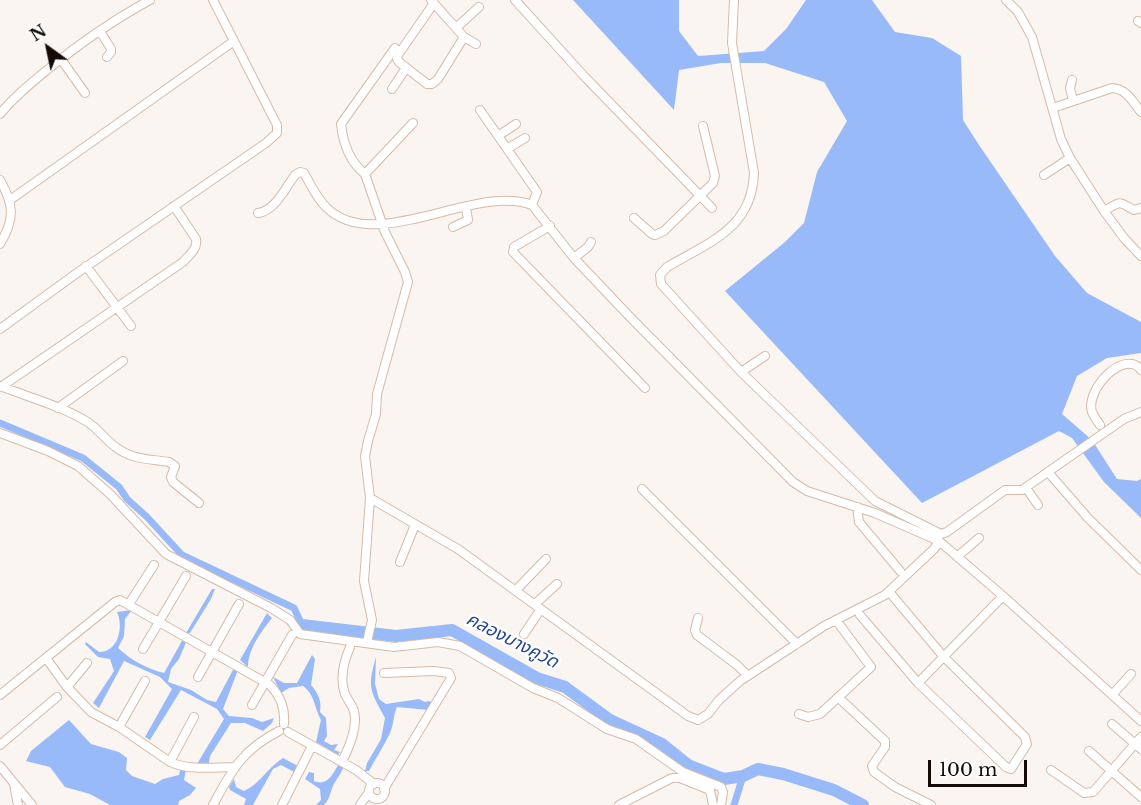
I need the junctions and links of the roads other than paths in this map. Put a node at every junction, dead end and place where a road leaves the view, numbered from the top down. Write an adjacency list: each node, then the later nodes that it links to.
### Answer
1 (150, 0): 9 (street)
2 (213, 0): 11 (street)
3 (515, 0): 35 (street)
4 (734, 0): 59 (street)
5 (1006, 0): 21 (street)
6 (432, 2): 8 (street); 16 (street)
7 (478, 7): 8 (street)
8 (457, 27): 10 (street)
9 (100, 31): 14 (street); 15 (street)
10 (465, 37): 12 (street); 16 (street)
11 (234, 40): 36 (street); 38 (street)
12 (476, 44)
13 (395, 48): 32 (street)
14 (107, 57)
15 (61, 59): 19 (street); 24 (street)
16 (406, 68): 18 (street)
17 (1072, 80): 20 (street)
18 (392, 89)
19 (85, 93)
20 (1073, 101): 21 (street); 23 (street)
21 (1053, 108): 31 (street)
22 (480, 110): 28 (street)
23 (1141, 112)
24 (0, 114)
25 (413, 123): 32 (street)
26 (516, 124): 28 (street)
27 (703, 126): 35 (street)
28 (498, 136): 30 (street)
29 (525, 138): 30 (street)
30 (507, 149): 37 (street)
31 (1070, 158): 33 (street); 42 (street)
32 (365, 174): 45 (street)
33 (1044, 175)
34 (0, 180): 36 (street)
35 (699, 195): 40 (street); 44 (street)
36 (10, 200): 49 (street)
37 (532, 205): 39 (street); 46 (street)
38 (174, 206): 52 (street); 53 (street)
39 (466, 208): 45 (street); 47 (street)
40 (711, 208)
41 (1141, 208): 42 (street)
42 (1104, 210): 50 (street)
43 (258, 213): 45 (street)
44 (634, 218)
45 (381, 224): 69 (street)
46 (549, 226): 51 (street); 61 (street)
47 (453, 227)
48 (591, 242): 51 (street)
49 (0, 244)
50 (1141, 256)
51 (574, 258): 72 (street)
52 (86, 266): 53 (street); 55 (street)
53 (116, 307): 54 (street); 60 (street)
54 (131, 326)
55 (0, 329)
56 (765, 357): 59 (street)
57 (123, 361): 62 (street)
58 (1141, 370): 64 (street)
59 (741, 372): 67 (street)
60 (1, 386): 62 (street)
61 (645, 388)
62 (58, 408): 70 (street)
63 (1141, 412): 66 (street)
64 (1100, 425)
65 (0, 433): 96 (street)
66 (1048, 472): 67 (street); 80 (street)
67 (1026, 488): 71 (street)
68 (642, 489): 97 (street)
69 (370, 498): 73 (street); 96 (street)
70 (199, 502)
71 (1038, 505)
72 (857, 507): 75 (street); 81 (street)
73 (416, 525): 78 (street); 84 (street)
74 (979, 538): 76 (street)
75 (939, 541): 76 (street); 92 (street)
76 (958, 556): 86 (street)
77 (546, 559): 84 (street)
78 (400, 562)
79 (154, 565): 87 (street)
80 (1141, 570)
81 (900, 571)
82 (186, 576): 93 (street)
83 (557, 584): 89 (street)
84 (516, 590): 89 (street)
85 (891, 594): 101 (street)
86 (1003, 596): 101 (street); 113 (street)
87 (129, 604): 93 (street); 102 (street)
88 (239, 604): 100 (street)
89 (538, 606): 94 (street); 106 (street)
90 (860, 615): 110 (street)
91 (698, 618): 106 (street)
92 (836, 620): 97 (street); 115 (street)
93 (158, 622): 99 (street); 100 (street)
94 (524, 634)
95 (292, 635): 109 (street)
96 (368, 640): 144 (street)
97 (797, 644): 106 (street)
98 (350, 647): 127 (street)
99 (143, 649)
100 (212, 651): 107 (street); 109 (street)
101 (943, 656): 110 (street); 110 (street)
102 (46, 657): 111 (street); 112 (street)
103 (87, 663): 111 (street)
104 (384, 673): 135 (street)
105 (1131, 674): 113 (street)
106 (748, 676)
107 (198, 677)
108 (145, 681): 121 (street)
109 (264, 682): 116 (street); 122 (street)
110 (918, 682)
111 (67, 687): 121 (street)
112 (0, 695)
113 (1112, 695): 119 (street)
114 (57, 697): 124 (street)
115 (838, 698): 117 (street); 145 (street)
116 (252, 705)
117 (799, 714)
118 (194, 717): 128 (street)
119 (1141, 721)
120 (1112, 724): 123 (street)
121 (119, 727): 128 (street)
122 (284, 729): 125 (street); 130 (street)
123 (1139, 743): 132 (street)
124 (0, 745)
125 (312, 746): 127 (street); 140 (street)
126 (1089, 751): 132 (street)
127 (344, 758): 134 (street)
128 (175, 764): 130 (street)
129 (0, 767): 133 (street)
130 (235, 767): 139 (street)
131 (1051, 770): 132 (street)
132 (1112, 771): 136 (street)
133 (14, 784): 137 (street); 138 (street)
134 (372, 788): 135 (street); 135 (street); 141 (street)
135 (384, 789)
136 (1141, 796)
137 (18, 805)
138 (32, 805)
139 (213, 805)
140 (282, 805)
141 (360, 805)
142 (619, 805): 143 (street)
143 (713, 805)
144 (721, 805)
145 (931, 805)

